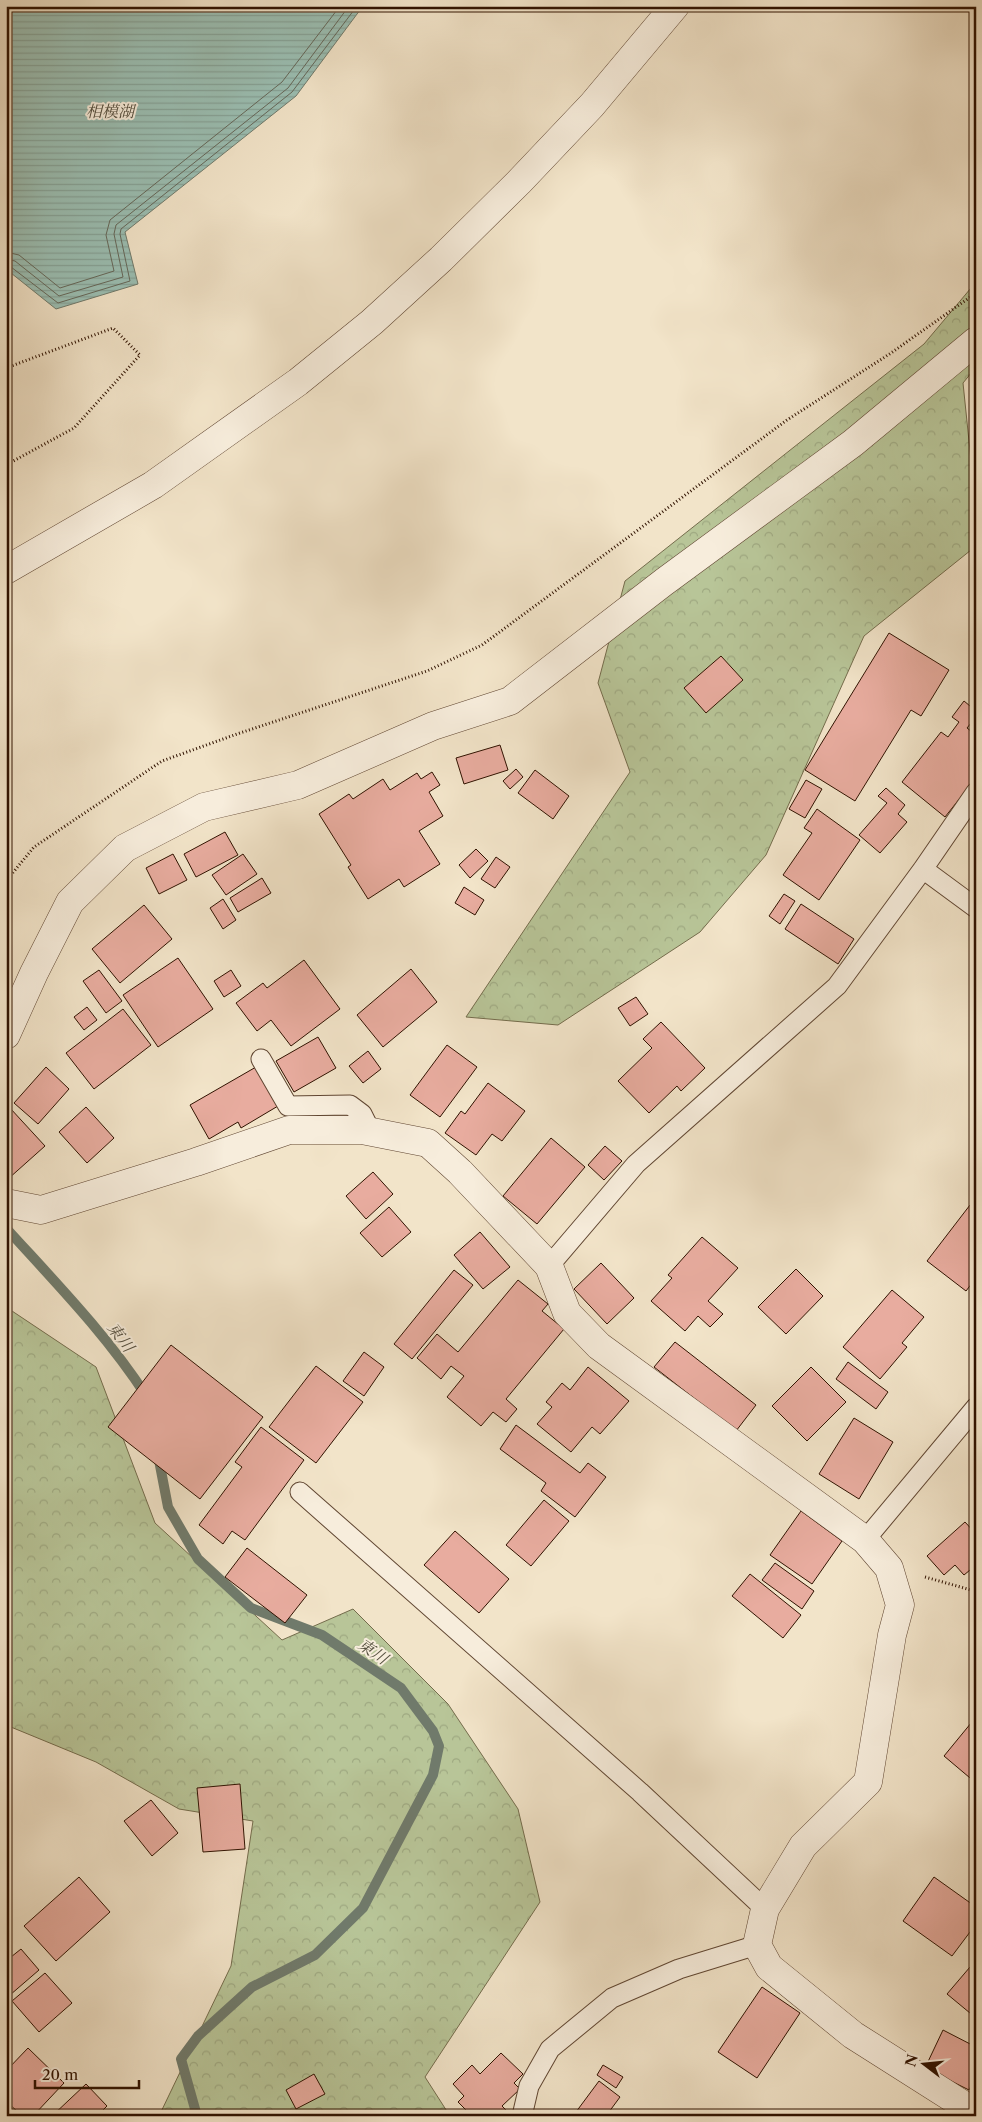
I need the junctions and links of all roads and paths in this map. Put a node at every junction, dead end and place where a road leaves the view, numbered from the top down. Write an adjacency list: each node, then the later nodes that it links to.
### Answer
1 (675, 6): 6 (street)
2 (976, 293): 9 (path)
3 (976, 341): 11 (street)
4 (6, 368): 5 (path)
5 (6, 465)
6 (6, 570)
7 (976, 792): 8 (lane)
8 (923, 869): 10 (lane); 15 (lane)
9 (6, 881)
10 (976, 908)
11 (6, 1035)
12 (261, 1059): 13 (lane)
13 (372, 1132): 14 (street); 15 (street)
14 (6, 1203)
15 (549, 1266): 18 (street)
16 (976, 1407): 18 (lane)
17 (300, 1492): 21 (lane)
18 (865, 1540): 19 (street)
19 (889, 1568): 20 (path); 21 (street)
20 (976, 1585)
21 (765, 1908): 22 (street)
22 (758, 1945): 23 (street); 24 (lane)
23 (976, 2113)
24 (522, 2116)

